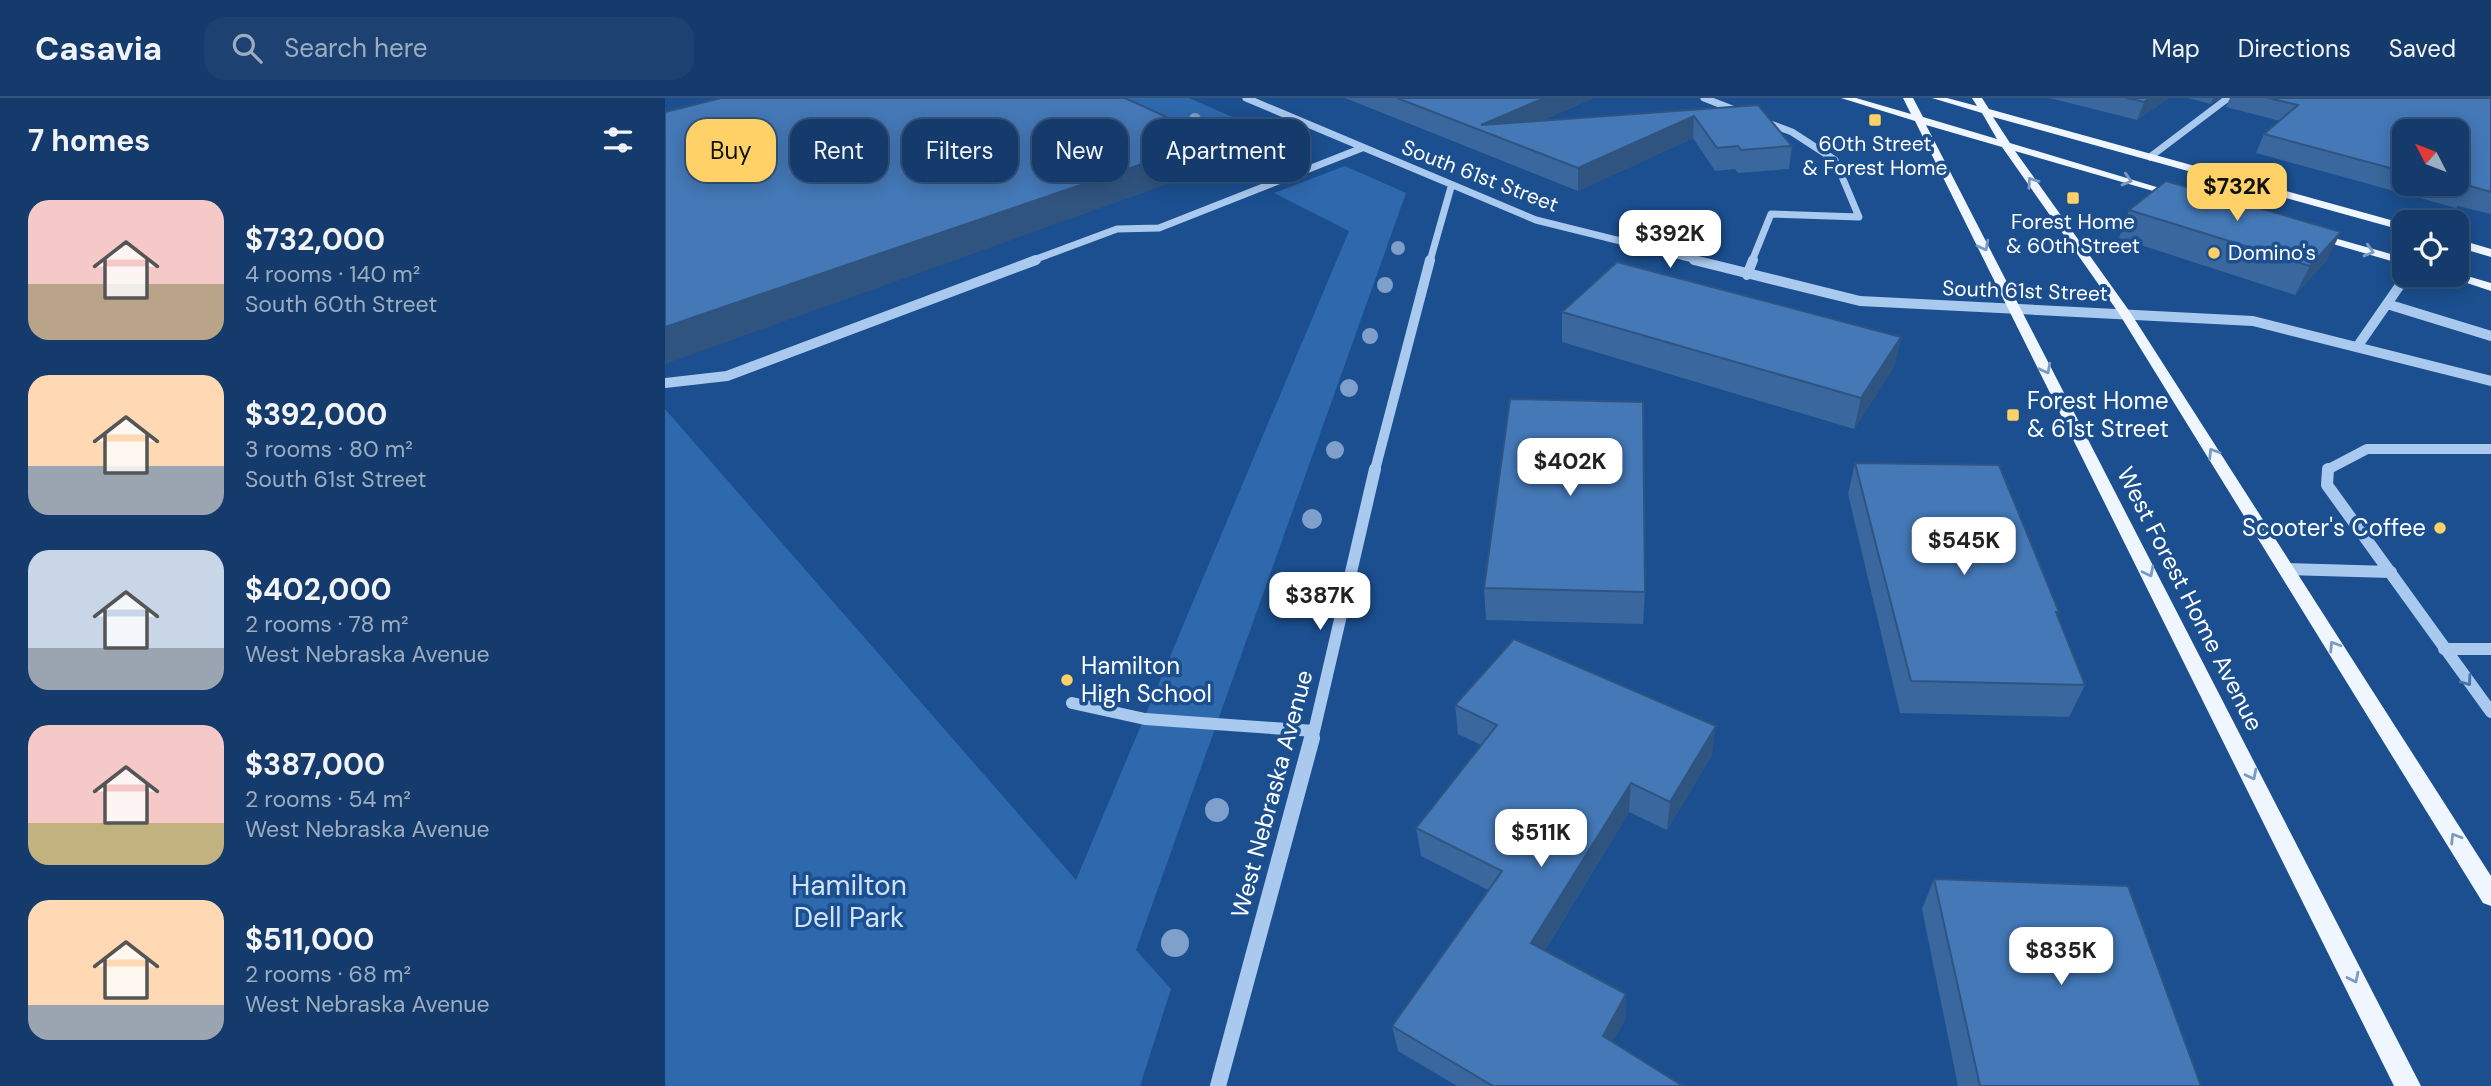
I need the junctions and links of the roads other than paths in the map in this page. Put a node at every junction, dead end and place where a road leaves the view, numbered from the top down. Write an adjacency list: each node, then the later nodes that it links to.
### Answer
1 (1246, 98): 10 (street, South 61st Street)
2 (1704, 98): 19 (street)
3 (1846, 98): 8 (main road)
4 (1908, 98): 8 (main road, West Forest Home Avenue)
5 (1937, 98): 7 (main road)
6 (2228, 98): 11 (street)
7 (1980, 104): 9 (main road); 11 (main road)
8 (1920, 120): 9 (main road); 24 (main road, West Forest Home Avenue, one-way to 24)
9 (2006, 145): 13 (main road, one-way to 13); 25 (main road, one-way to 9)
10 (1362, 148): 12 (street, South 61st Street); 29 (street)
11 (2150, 157): 14 (main road)
12 (1451, 187): 19 (street, South 61st Street); 37 (street, West Nebraska Avenue)
13 (2190, 199)
14 (2392, 224)
15 (2297, 230): 18 (main road, one-way to 18)
16 (2469, 247): 17 (main road)
17 (2491, 253)
18 (2392, 258)
19 (1747, 275): 24 (street, South 61st Street)
20 (2469, 281): 22 (main road)
21 (2399, 287): 23 (street)
22 (2491, 287)
23 (2387, 304): 26 (street); 27 (street)
24 (2016, 308): 25 (street, South 61st Street); 40 (main road, West Forest Home Avenue, one-way to 40)
25 (2124, 312): 27 (street); 31 (main road, one-way to 25)
26 (2491, 336)
27 (2357, 347): 28 (street)
28 (2491, 381)
29 (665, 383)
30 (2491, 449): 32 (street)
31 (2285, 569): 32 (street); 38 (main road, one-way to 31)
32 (2391, 572): 33 (street)
33 (2444, 649): 34 (street); 36 (street, one-way to 36)
34 (2491, 649)
35 (1072, 703): 37 (street)
36 (2491, 712)
37 (1314, 731): 39 (street, West Nebraska Avenue)
38 (2491, 896)
39 (1218, 1086)
40 (2408, 1086)

